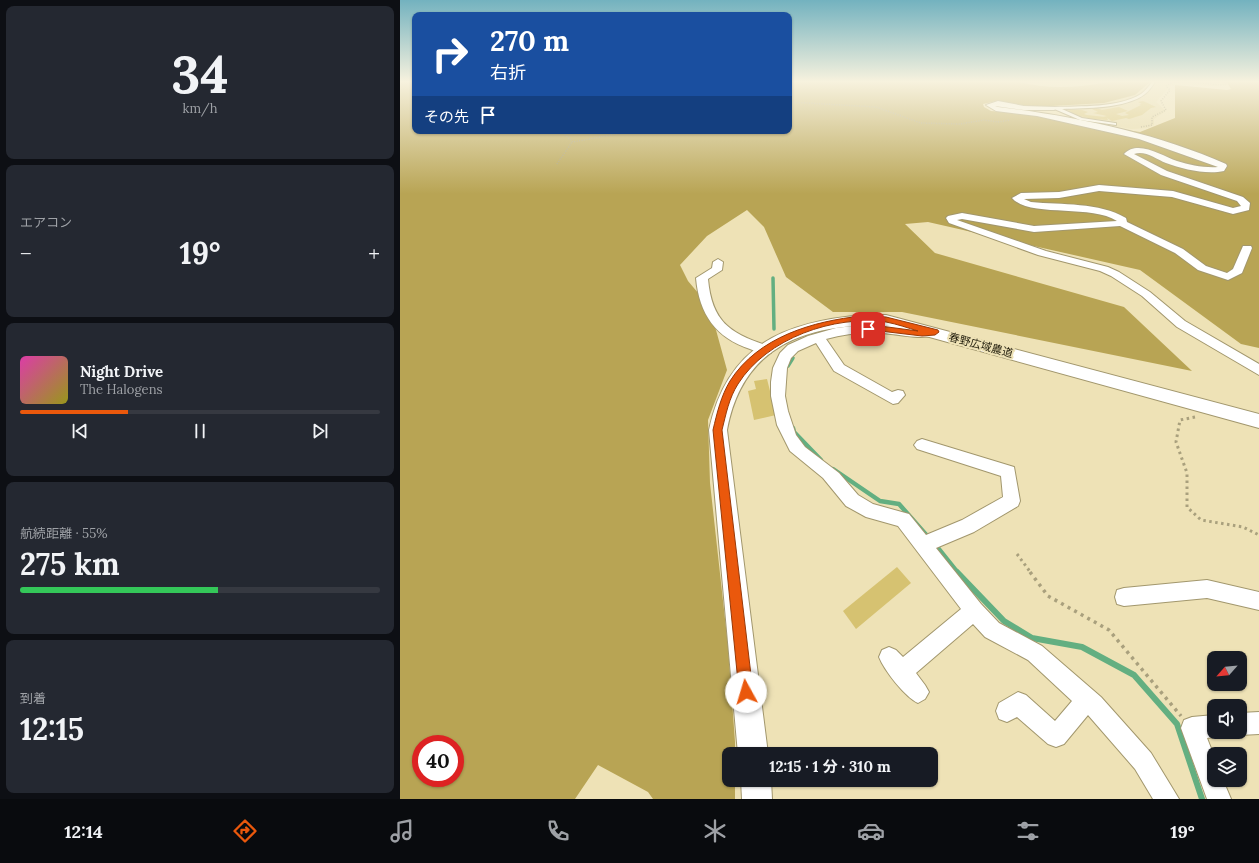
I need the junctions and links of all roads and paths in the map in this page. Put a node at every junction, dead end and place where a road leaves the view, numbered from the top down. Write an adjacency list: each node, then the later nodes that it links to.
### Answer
1 (911, 119): 5 (path)
2 (1064, 119): 11 (street)
3 (1083, 119): 6 (lane)
4 (1152, 119): 6 (path)
5 (1014, 120)
6 (1115, 124)
7 (565, 134): 9 (path)
8 (616, 134): 9 (path)
9 (572, 142): 10 (path)
10 (557, 164)
11 (1121, 222): 12 (street); 17 (street)
12 (1247, 248)
13 (718, 262): 16 (street)
14 (935, 332): 15 (street); 16 (street, 春野広域農道); 19 (street, 春野広域農道)
15 (819, 338): 18 (street); 23 (street)
16 (766, 350): 35 (street, 春野広域農道)
17 (1259, 370)
18 (898, 395)
19 (1216, 410): 20 (street, 春野広域農道); 22 (path)
20 (1259, 421)
21 (922, 445): 23 (street)
22 (1259, 534)
23 (923, 545): 27 (street)
24 (1017, 554): 34 (path)
25 (1124, 597): 26 (street)
26 (1259, 601)
27 (974, 611): 28 (street); 29 (street)
28 (918, 692)
29 (1087, 700): 30 (street); 38 (street)
30 (1007, 711)
31 (1259, 723): 32 (street)
32 (1247, 724)
33 (1207, 727): 34 (street)
34 (1192, 728): 39 (street)
35 (752, 747)
36 (756, 787): 37 (street)
37 (757, 799)
38 (1167, 799)
39 (1219, 799)

